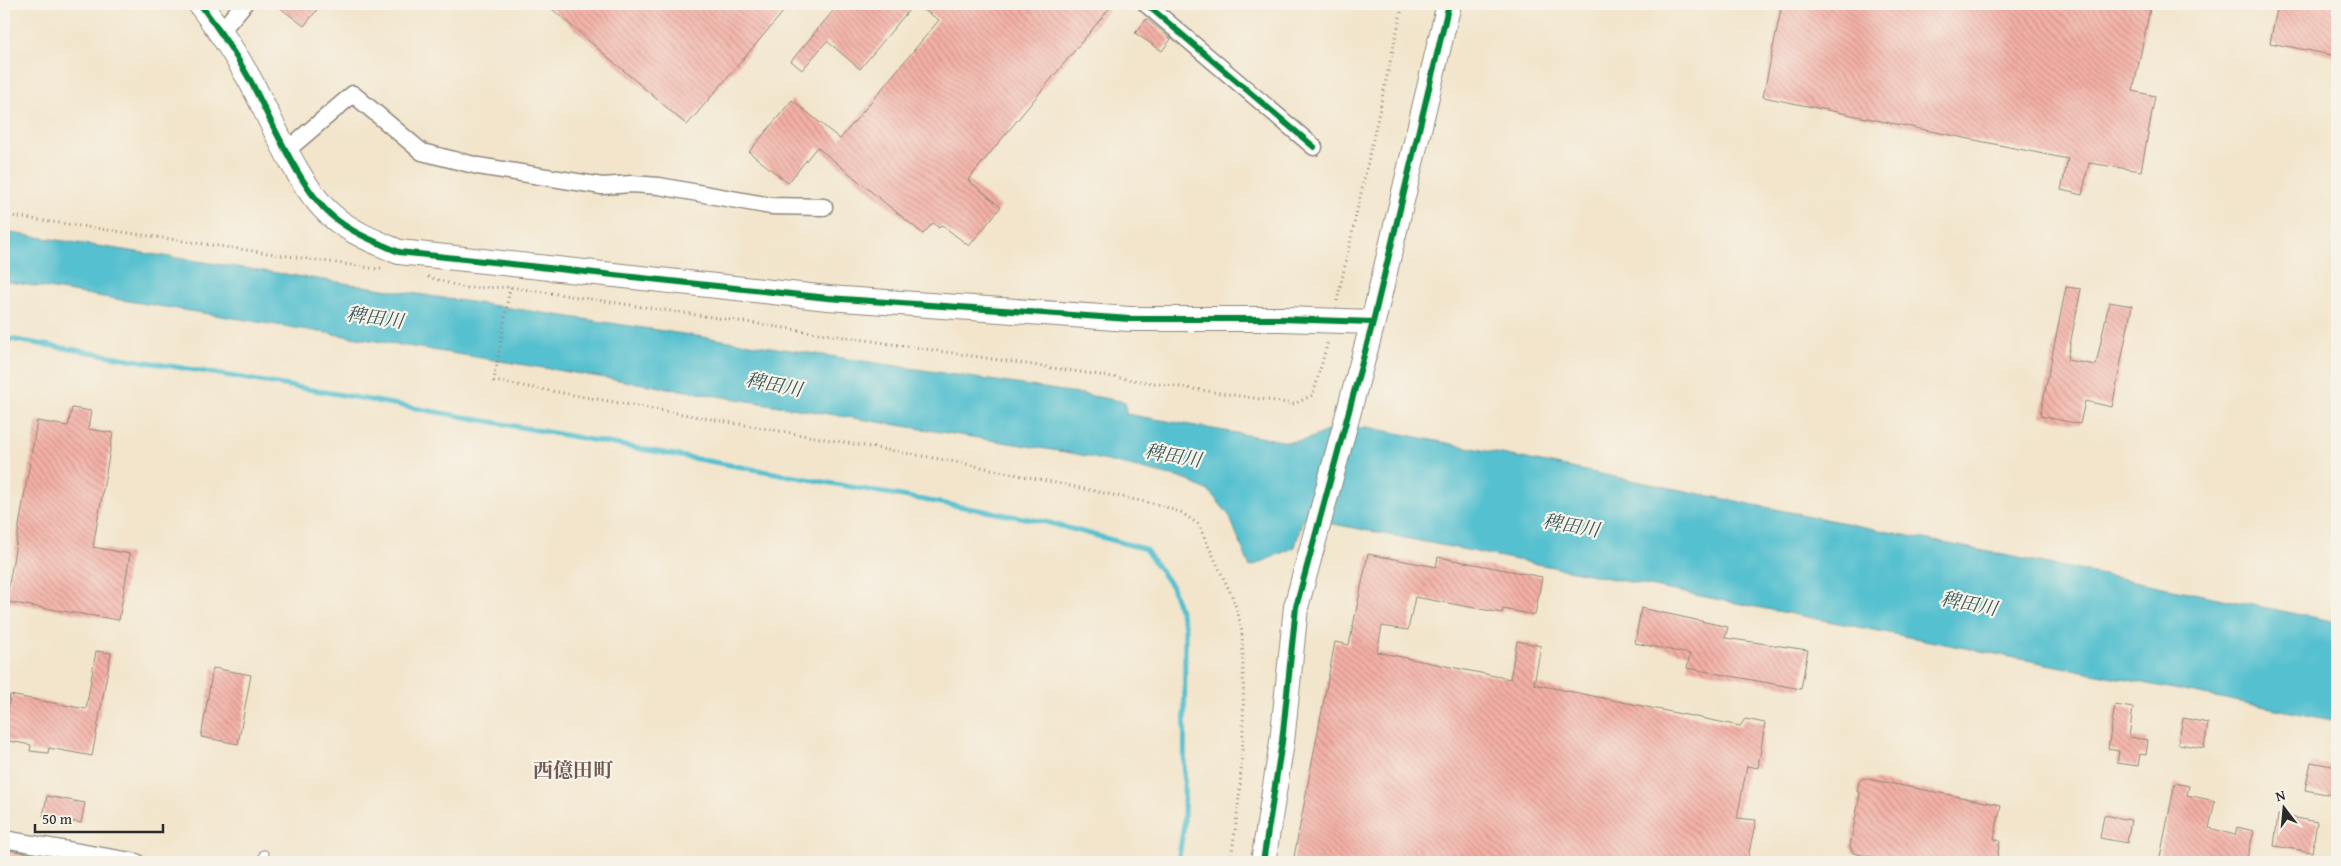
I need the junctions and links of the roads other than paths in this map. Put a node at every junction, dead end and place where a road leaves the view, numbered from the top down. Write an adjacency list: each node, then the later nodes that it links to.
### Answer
1 (200, 4): 5 (street)
2 (244, 4): 5 (street)
3 (1146, 4): 6 (street)
4 (1449, 4): 11 (street)
5 (221, 32): 7 (street)
6 (1314, 147)
7 (286, 151): 8 (street); 9 (street)
8 (824, 206)
9 (420, 256): 10 (street); 11 (street)
10 (396, 265)
11 (1373, 322): 14 (street)
12 (4, 839): 13 (street)
13 (136, 862)
14 (1263, 862)

